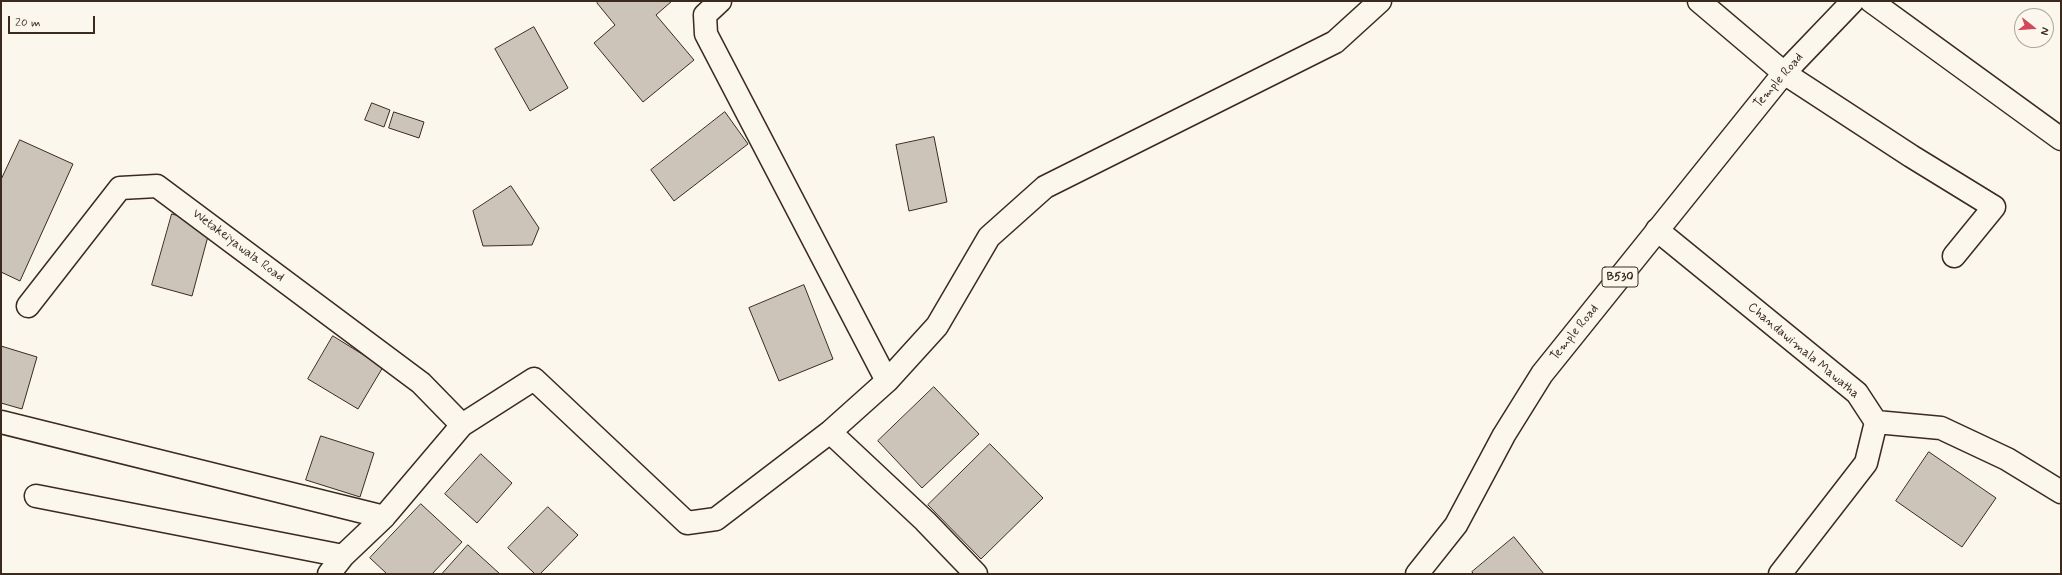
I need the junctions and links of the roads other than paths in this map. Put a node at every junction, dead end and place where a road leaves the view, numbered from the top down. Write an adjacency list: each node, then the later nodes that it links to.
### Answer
1 (720, 1): 11 (street)
2 (1380, 1): 11 (street)
3 (1699, 1): 6 (street)
4 (1853, 1): 6 (street, Temple Road / B530)
5 (1871, 1): 7 (street)
6 (1784, 73): 8 (street, Temple Road / B530); 9 (street)
7 (2061, 139)
8 (1657, 230): 13 (street, Chandawimala Mawatha); 22 (street, Temple Road / B530)
9 (1954, 256)
10 (28, 306): 14 (street, Wetakeiyawala Road)
11 (887, 381): 15 (street)
12 (1, 422): 18 (street)
13 (1876, 422): 16 (street); 23 (street)
14 (462, 425): 15 (street); 18 (street)
15 (830, 432): 21 (street)
16 (2061, 492)
17 (36, 496): 19 (street)
18 (384, 517): 19 (street)
19 (343, 556): 20 (street)
20 (329, 574)
21 (976, 574)
22 (1417, 574)
23 (1780, 574)

